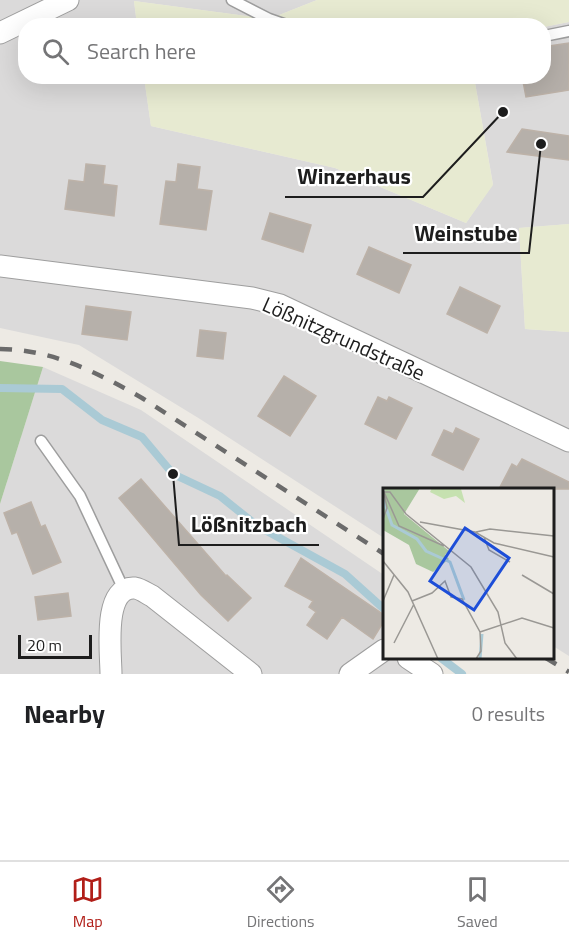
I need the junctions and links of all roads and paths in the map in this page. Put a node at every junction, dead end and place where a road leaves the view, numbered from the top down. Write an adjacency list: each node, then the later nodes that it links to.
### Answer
1 (68, 0): 3 (street)
2 (232, 0): 4 (lane)
3 (31, 18)
4 (267, 18)
5 (18, 24): 7 (street)
6 (569, 31): 8 (lane)
7 (0, 33)
8 (551, 34)
9 (2, 266): 11 (street, Lößnitzgrundstraße)
10 (41, 441): 12 (lane)
11 (569, 441)
12 (124, 590): 15 (street); 16 (street)
13 (383, 651): 17 (street)
14 (411, 659): 18 (street)
15 (111, 674)
16 (251, 674)
17 (350, 674)
18 (432, 674)

